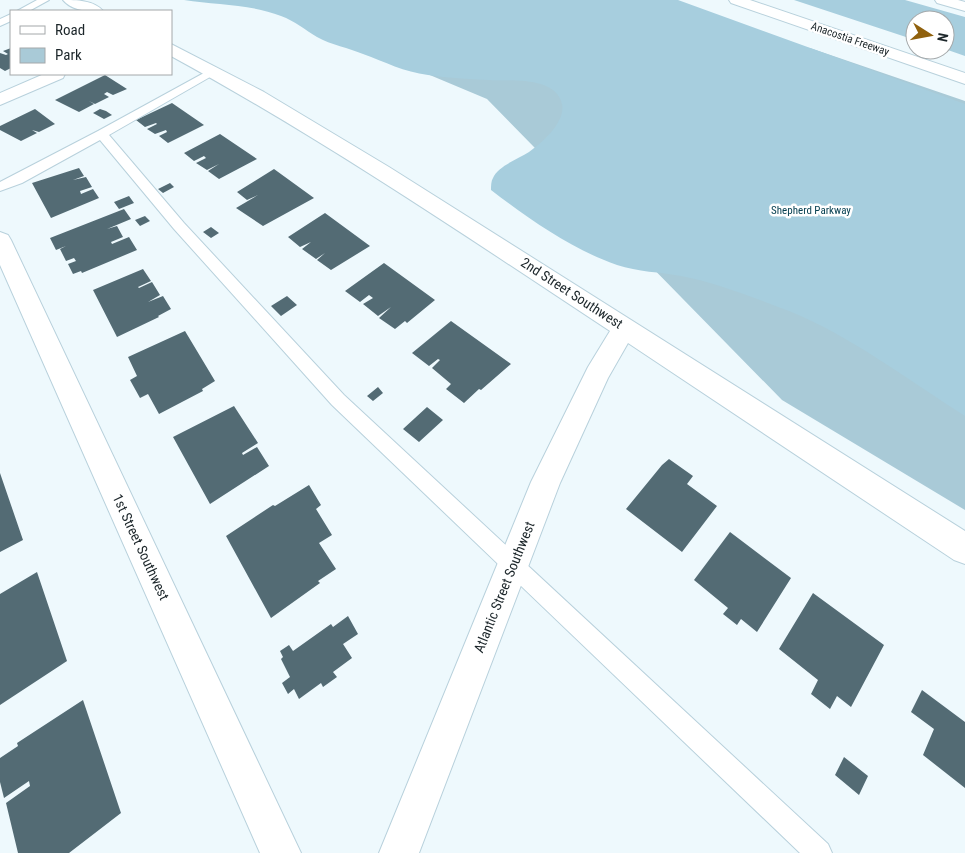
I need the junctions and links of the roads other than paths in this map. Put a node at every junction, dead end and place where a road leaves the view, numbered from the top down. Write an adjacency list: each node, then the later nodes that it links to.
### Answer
1 (44, 0): 6 (lane)
2 (70, 0): 7 (main road)
3 (736, 0): 11 (main road, Anacostia Freeway)
4 (942, 0): 5 (main road)
5 (965, 7)
6 (24, 10)
7 (94, 10)
8 (172, 50): 9 (main road, 2nd Street Southwest)
9 (213, 71): 13 (lane); 16 (main road, 2nd Street Southwest)
10 (54, 75): 12 (main road)
11 (965, 79)
12 (0, 100)
13 (102, 134): 14 (lane); 18 (lane)
14 (0, 187)
15 (0, 240): 19 (main road, 1st Street Southwest)
16 (624, 327): 17 (main road, 2nd Street Southwest); 18 (main road, Atlantic Street Southwest)
17 (965, 549)
18 (512, 565): 20 (main road, Atlantic Street Southwest); 21 (lane)
19 (281, 853)
20 (399, 853)
21 (820, 853)

